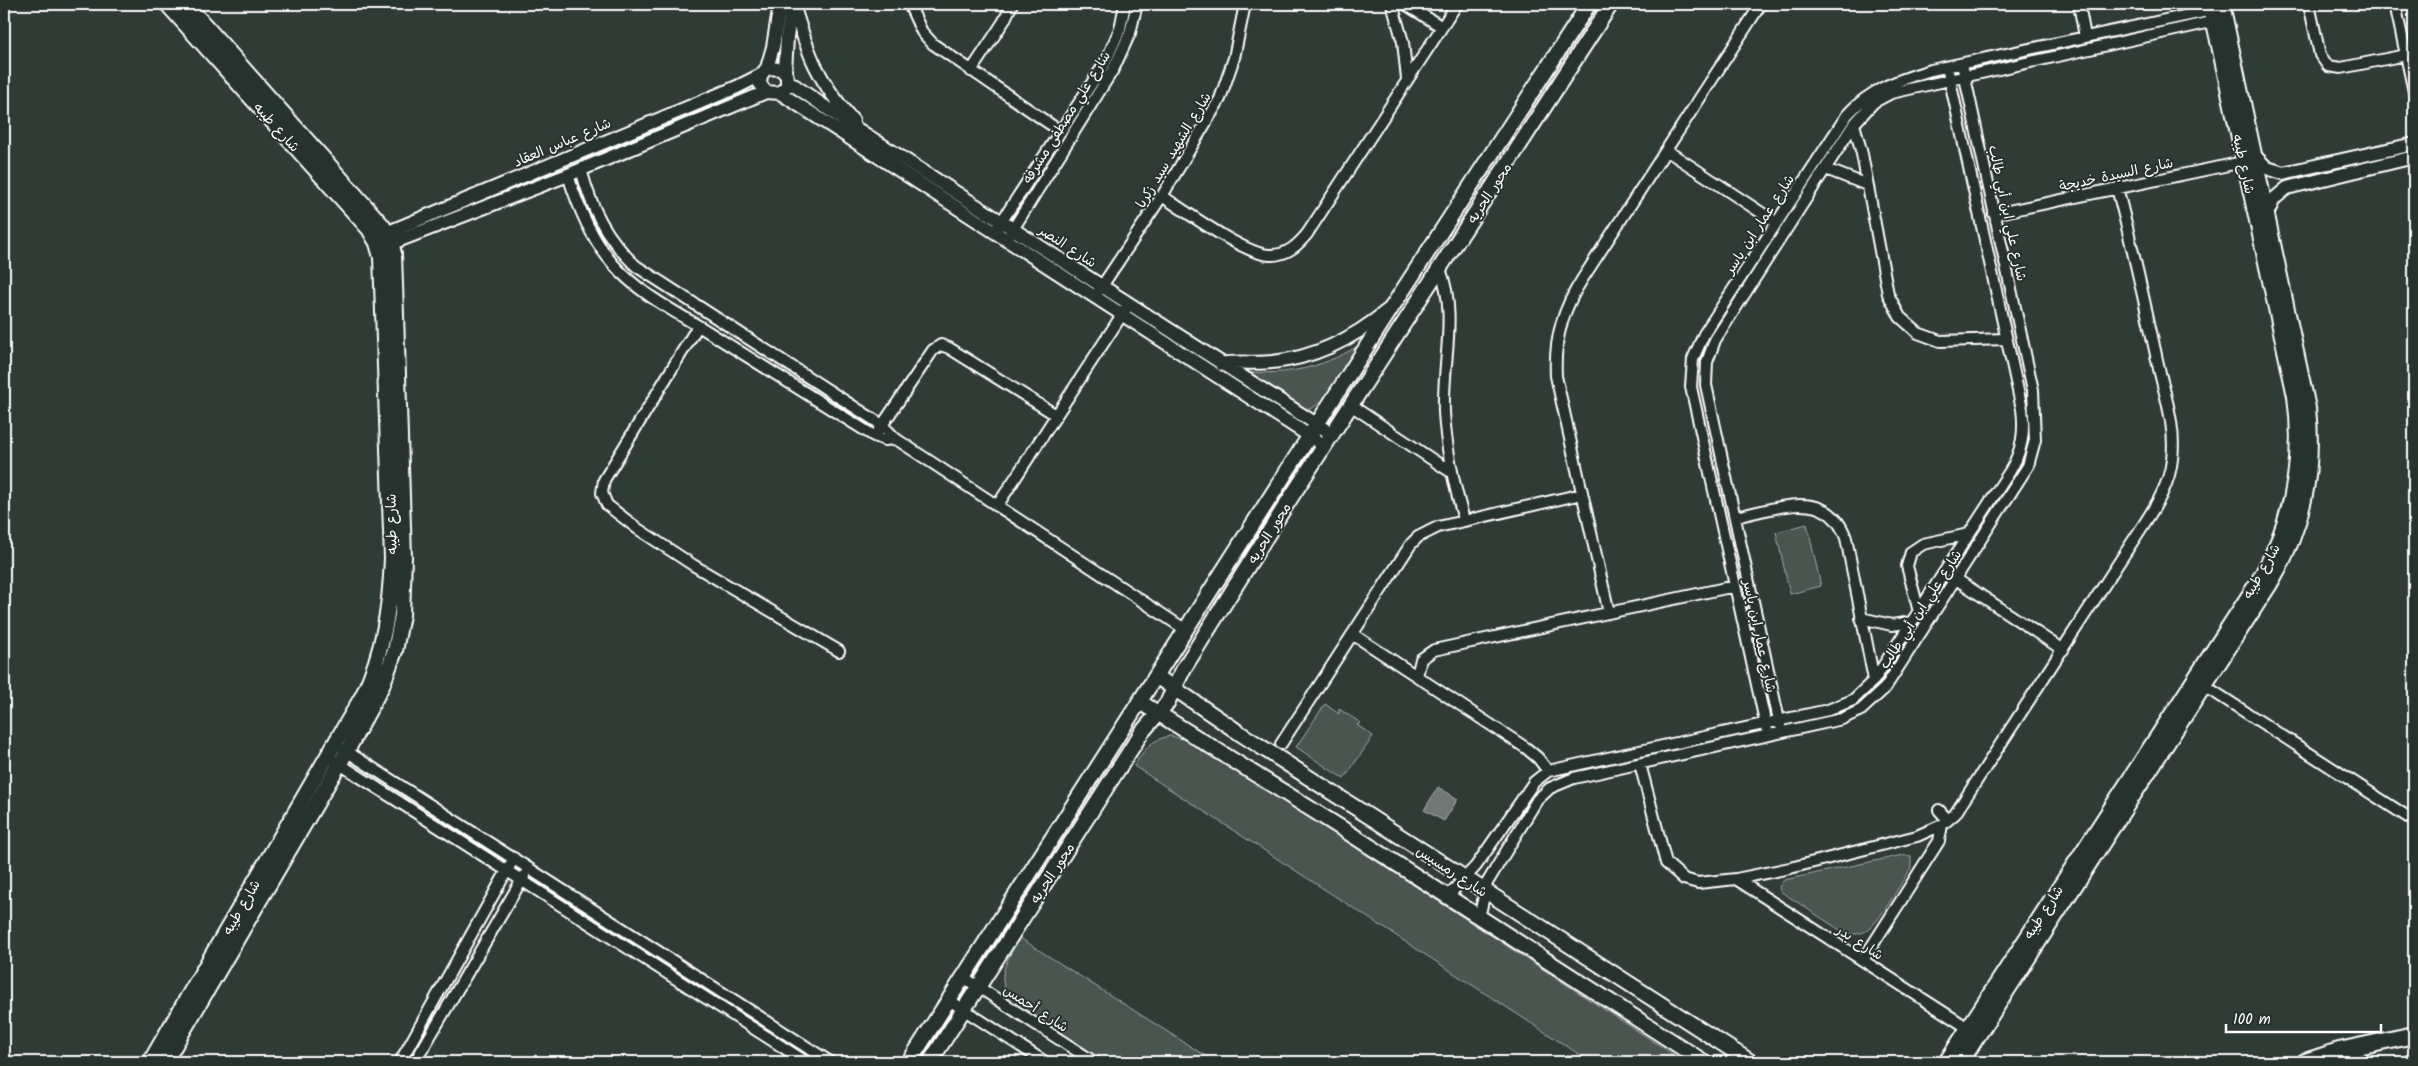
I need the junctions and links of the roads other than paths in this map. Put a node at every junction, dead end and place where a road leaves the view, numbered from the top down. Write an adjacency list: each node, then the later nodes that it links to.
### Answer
1 (166, 4): 51 (main road, شارع طيبه)
2 (186, 4): 51 (main road, شارع طيبه)
3 (780, 4): 25 (street)
4 (793, 4): 28 (street); 36 (street)
5 (909, 4): 26 (street)
6 (1012, 4): 26 (street)
7 (1125, 4): 35 (street, شارع علي مصطفى مشرفه)
8 (1137, 4): 50 (street, شارع علي مصطفى مشرفه)
9 (1245, 4): 46 (street, شارع الشهيد سيد زكريا)
10 (1392, 4): 29 (street)
11 (1405, 4): 20 (street)
12 (1457, 4): 20 (street)
13 (1589, 4): 54 (main road, محور الحريه)
14 (1611, 4): 52 (main road, محور الحريه)
15 (1761, 4): 38 (street)
16 (2079, 4): 21 (street)
17 (2309, 4): 22 (street)
18 (2395, 4): 22 (street)
19 (2218, 11): 21 (street, شارع عمار ابن ياسر); 27 (street, شارع عمار ابن ياسر); 40 (main road, شارع طيبه)
20 (1442, 27): 29 (street)
21 (2085, 37): 23 (street, شارع عمار ابن ياسر)
22 (2406, 55): 32 (street)
23 (1962, 64): 24 (street, شارع عمار ابن ياسر); 27 (street, شارع علي ابن أبي طالب)
24 (1947, 67): 30 (street, شارع علي ابن أبي طالب); 49 (street, شارع عمار ابن ياسر)
25 (764, 71): 28 (street); 31 (street); 51 (street, شارع عباس العقاد)
26 (971, 71): 35 (street)
27 (1964, 75): 30 (street, شارع عمار ابن ياسر); 47 (street, شارع علي ابن أبي طالب)
28 (786, 77): 33 (street); 36 (street, شارع النصر)
29 (1408, 79): 46 (street)
30 (1950, 79): 34 (street, شارع عمار ابن ياسر); 57 (street, شارع علي ابن أبي طالب)
31 (766, 92): 33 (street); 42 (street)
32 (2414, 92)
33 (780, 93): 50 (street, شارع النصر)
34 (1854, 124): 41 (street, شارع عمار ابن ياسر); 44 (street)
35 (1060, 131): 50 (street, شارع علي مصطفى مشرفه)
36 (863, 132): 50 (street, شارع النصر)
37 (2414, 144): 40 (street)
38 (1666, 150): 49 (street); 68 (street)
39 (2414, 156): 48 (street)
40 (2249, 159): 45 (street, شارع السيدة خديجة); 48 (main road, شارع طيبه); 101 (main road, شارع طيبه)
41 (1826, 168): 44 (street); 70 (street, شارع عمار ابن ياسر)
42 (581, 169): 43 (street); 62 (street)
43 (568, 175): 51 (street); 56 (street)
44 (1867, 185): 57 (street)
45 (2117, 188): 47 (street, شارع السيدة خديجة); 83 (street)
46 (1162, 196): 53 (street, شارع الشهيد سيد زكريا)
47 (1994, 214): 73 (street, شارع علي ابن أبي طالب)
48 (2267, 214): 88 (main road, شارع طيبه)
49 (1777, 223): 74 (street, شارع عمار ابن ياسر)
50 (1004, 230): 53 (street, شارع النصر)
51 (383, 240): 97 (main road, شارع طيبه)
52 (1440, 269): 60 (main road, محور الحريه); 67 (street)
53 (1098, 292): 55 (street, شارع النصر)
54 (1392, 307): 58 (street); 63 (main road, محور الحريه)
55 (1125, 309): 58 (street, شارع النصر); 59 (street, شارع النصر); 61 (street)
56 (698, 326): 64 (street); 84 (street)
57 (2006, 339): 72 (street, شارع علي ابن أبي طالب)
58 (1222, 364): 59 (street); 63 (street, شارع النصر)
59 (1214, 375): 63 (street, شارع النصر)
60 (1352, 406): 66 (main road, محور الحريه); 67 (street)
61 (1056, 415): 62 (street); 69 (street)
62 (882, 425): 64 (street); 65 (street)
63 (1314, 430): 66 (street, شارع النصر); 75 (main road, محور الحريه)
64 (874, 436): 65 (street)
65 (896, 439): 69 (street)
66 (1328, 440): 78 (main road, محور الحريه)
67 (1451, 472): 71 (street)
68 (1582, 494): 71 (street); 77 (street)
69 (997, 506): 81 (street)
70 (1735, 516): 79 (street); 92 (street, شارع عمار ابن ياسر)
71 (1464, 520): 82 (street)
72 (1969, 534): 76 (street, شارع علي ابن أبي طالب); 76 (street)
73 (1956, 579): 83 (street); 94 (street, شارع علي ابن أبي طالب)
74 (1735, 586): 77 (street); 93 (street, شارع عمار ابن ياسر)
75 (1201, 606): 78 (main road); 81 (main road, محور الحريه)
76 (1919, 612): 80 (street, شارع علي ابن أبي طالب)
77 (1608, 614): 86 (street)
78 (1217, 616): 89 (main road, محور الحريه)
79 (1861, 618): 80 (street); 87 (street)
80 (1912, 622): 87 (street, شارع علي ابن أبي طالب)
81 (1186, 630): 85 (main road, محور الحريه)
82 (1354, 635): 86 (street); 96 (street)
83 (2063, 650): 104 (street)
84 (838, 651)
85 (1156, 676): 89 (main road, شارع رمسيس); 90 (main road, محور الحريه)
86 (1417, 676): 100 (street)
87 (1874, 680): 92 (street, شارع علي ابن أبي طالب)
88 (2205, 686): 101 (main road, شارع طيبه); 103 (street)
89 (1175, 690): 91 (main road, محور الحريه); 108 (main road, شارع رمسيس)
90 (1140, 702): 91 (main road, شارع رمسيس); 115 (main road, محور الحريه)
91 (1158, 714): 112 (main road, شارع رمسيس); 116 (main road, محور الحريه)
92 (1778, 720): 93 (street, شارع علي ابن أبي طالب); 94 (street, شارع عمار ابن ياسر)
93 (1765, 723): 95 (street, شارع عمار ابن ياسر); 100 (street, شارع علي ابن أبي طالب)
94 (1782, 734): 95 (street, شارع علي ابن أبي طالب)
95 (1768, 736): 99 (street, شارع علي ابن أبي طالب)
96 (1281, 744)
97 (341, 748): 98 (main road, شارع طيبه); 105 (street)
98 (334, 760): 107 (street); 122 (main road, شارع طيبه)
99 (1640, 764): 109 (street); 111 (street, شارع علي ابن أبي طالب)
100 (1548, 771): 108 (street)
101 (2116, 809): 119 (main road, شارع طيبه); 135 (main road, شارع طيبه)
102 (1939, 810): 104 (street)
103 (2414, 821)
104 (1945, 823): 109 (street); 114 (street)
105 (514, 858): 106 (street); 107 (street)
106 (529, 868): 110 (street); 126 (street)
107 (507, 872): 110 (street); 123 (street)
108 (1465, 879): 111 (main road, شارع رمسيس); 112 (street)
109 (1736, 879): 114 (street, شارع بدر)
110 (521, 881): 124 (street); 125 (street)
111 (1484, 891): 113 (street, شارع علي ابن أبي طالب); 133 (main road, شارع رمسيس)
112 (1447, 897): 113 (main road, شارع رمسيس)
113 (1479, 918): 132 (main road, شارع رمسيس)
114 (1863, 960): 119 (street, شارع بدر)
115 (963, 977): 116 (street, شارع أحمس); 117 (main road, محور الحريه)
116 (979, 987): 118 (main road, محور الحريه); 131 (street, شارع أحمس)
117 (949, 1000): 118 (street); 127 (main road, محور الحريه)
118 (964, 1010): 121 (street); 128 (main road, محور الحريه)
119 (1968, 1028): 134 (main road, شارع طيبه)
120 (2414, 1035): 136 (main road)
121 (1027, 1050): 129 (street); 130 (street)
122 (159, 1060)
123 (400, 1062)
124 (415, 1062)
125 (806, 1062)
126 (830, 1062)
127 (909, 1062)
128 (930, 1062)
129 (1030, 1062)
130 (1045, 1062)
131 (1094, 1062)
132 (1704, 1062)
133 (1751, 1062)
134 (1946, 1062)
135 (1961, 1062)
136 (2304, 1062)

